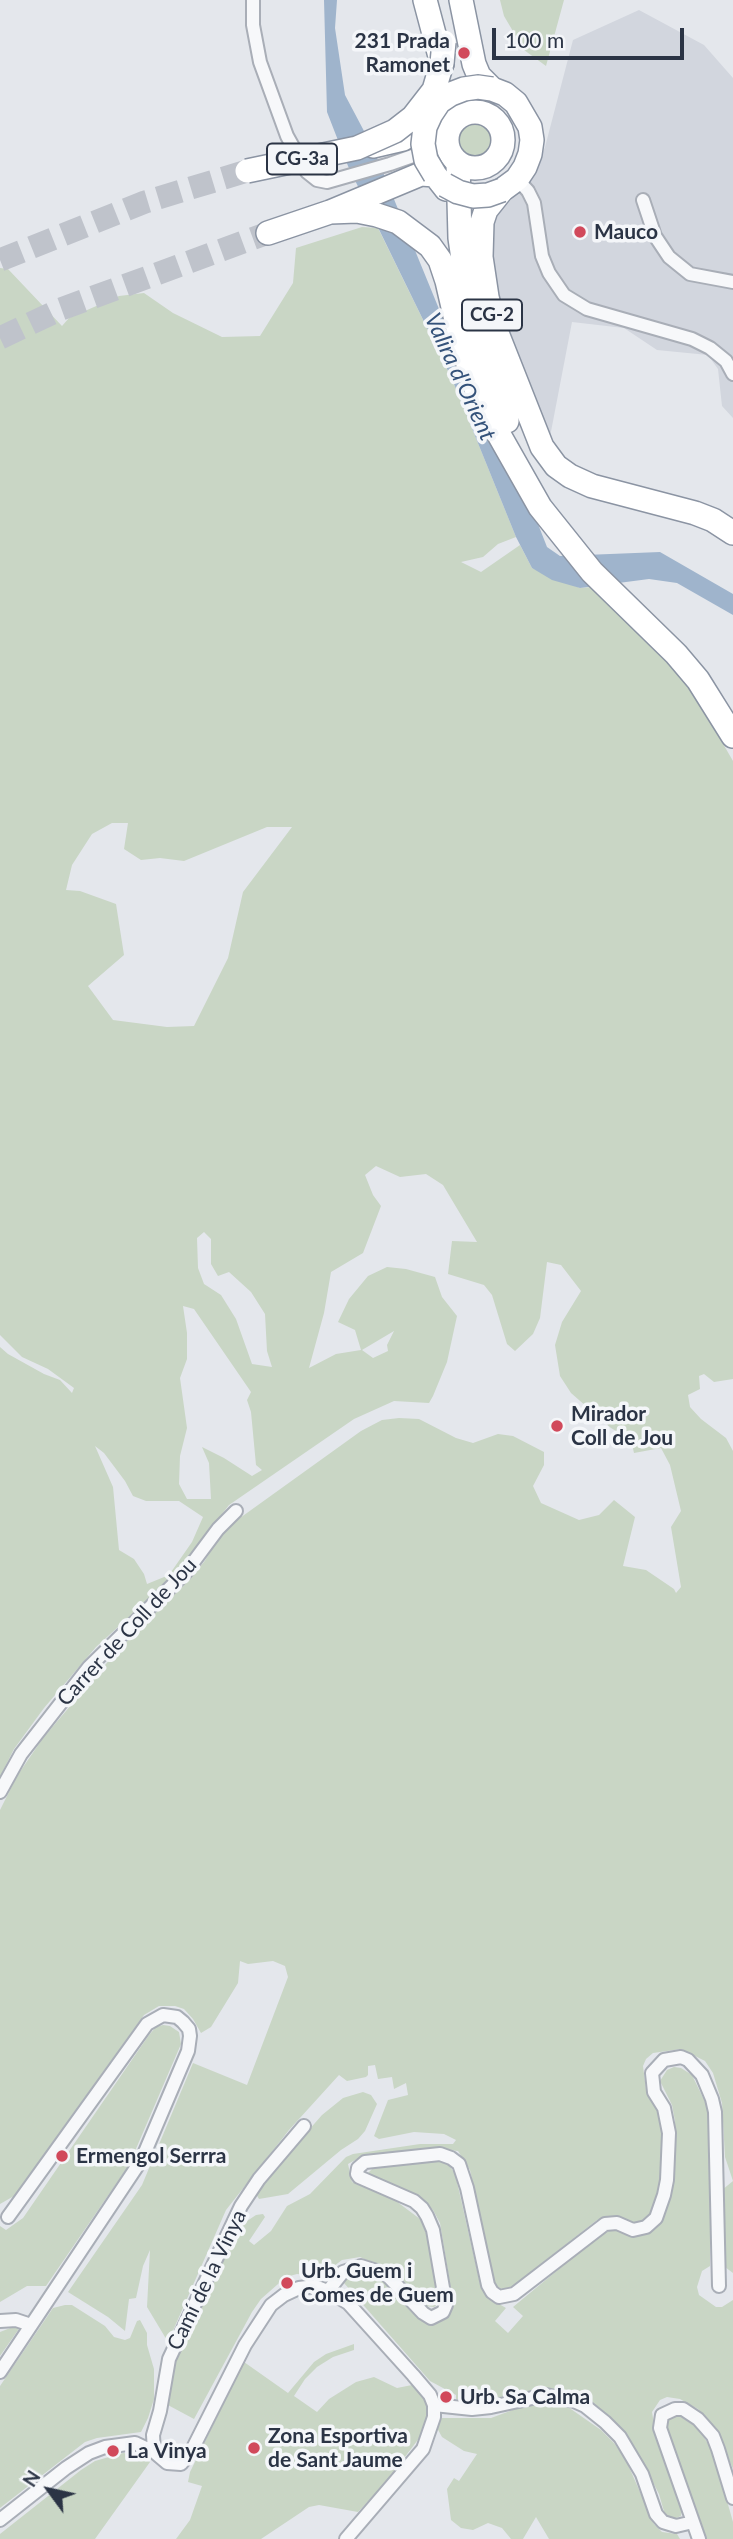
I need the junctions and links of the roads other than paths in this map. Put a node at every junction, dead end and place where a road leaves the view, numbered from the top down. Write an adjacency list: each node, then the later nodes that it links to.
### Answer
1 (253, 0): 13 (street)
2 (425, 0): 10 (highway)
3 (434, 0): 6 (highway)
4 (446, 0): 9 (highway)
5 (461, 0): 7 (highway, CG-2)
6 (444, 42): 8 (highway, bridge); 12 (highway, bridge)
7 (492, 89): 8 (highway, bridge); 17 (highway, CG-2)
8 (451, 94): 11 (highway, bridge)
9 (485, 113): 10 (highway); 14 (highway)
10 (456, 120): 13 (highway)
11 (425, 127): 12 (highway, CG-3a, bridge); 16 (highway, CG-2, bridge)
12 (358, 148): 15 (highway, CG-3a, bridge)
13 (453, 153): 14 (highway); 20 (highway)
14 (481, 168): 20 (highway)
15 (247, 171)
16 (440, 180): 17 (highway, bridge); 19 (highway, CG-3a); 22 (highway, CG-2)
17 (510, 184): 24 (street); 27 (highway, CG-2)
18 (643, 200): 23 (street)
19 (330, 212): 21 (highway, CG-3a); 22 (highway)
20 (461, 214): 25 (highway)
21 (268, 233)
22 (447, 281): 26 (highway, CG-2)
23 (733, 282)
24 (733, 374)
25 (509, 426): 26 (highway); 28 (highway)
26 (556, 529): 29 (highway, CG-2)
27 (733, 533)
28 (733, 546)
29 (733, 736)
30 (236, 1511): 31 (street, Carrer de Coll de Jou)
31 (0, 1792)
32 (303, 2126): 40 (street, Camí de la Vinya)
33 (8, 2217): 37 (street)
34 (719, 2286): 35 (street)
35 (328, 2291): 39 (street); 40 (street)
36 (0, 2321): 37 (street)
37 (31, 2325): 38 (street)
38 (0, 2372)
39 (434, 2405): 43 (street); 44 (street)
40 (154, 2452): 42 (street)
41 (733, 2498): 43 (street)
42 (0, 2520)
43 (693, 2522): 45 (street)
44 (346, 2539)
45 (699, 2539)

